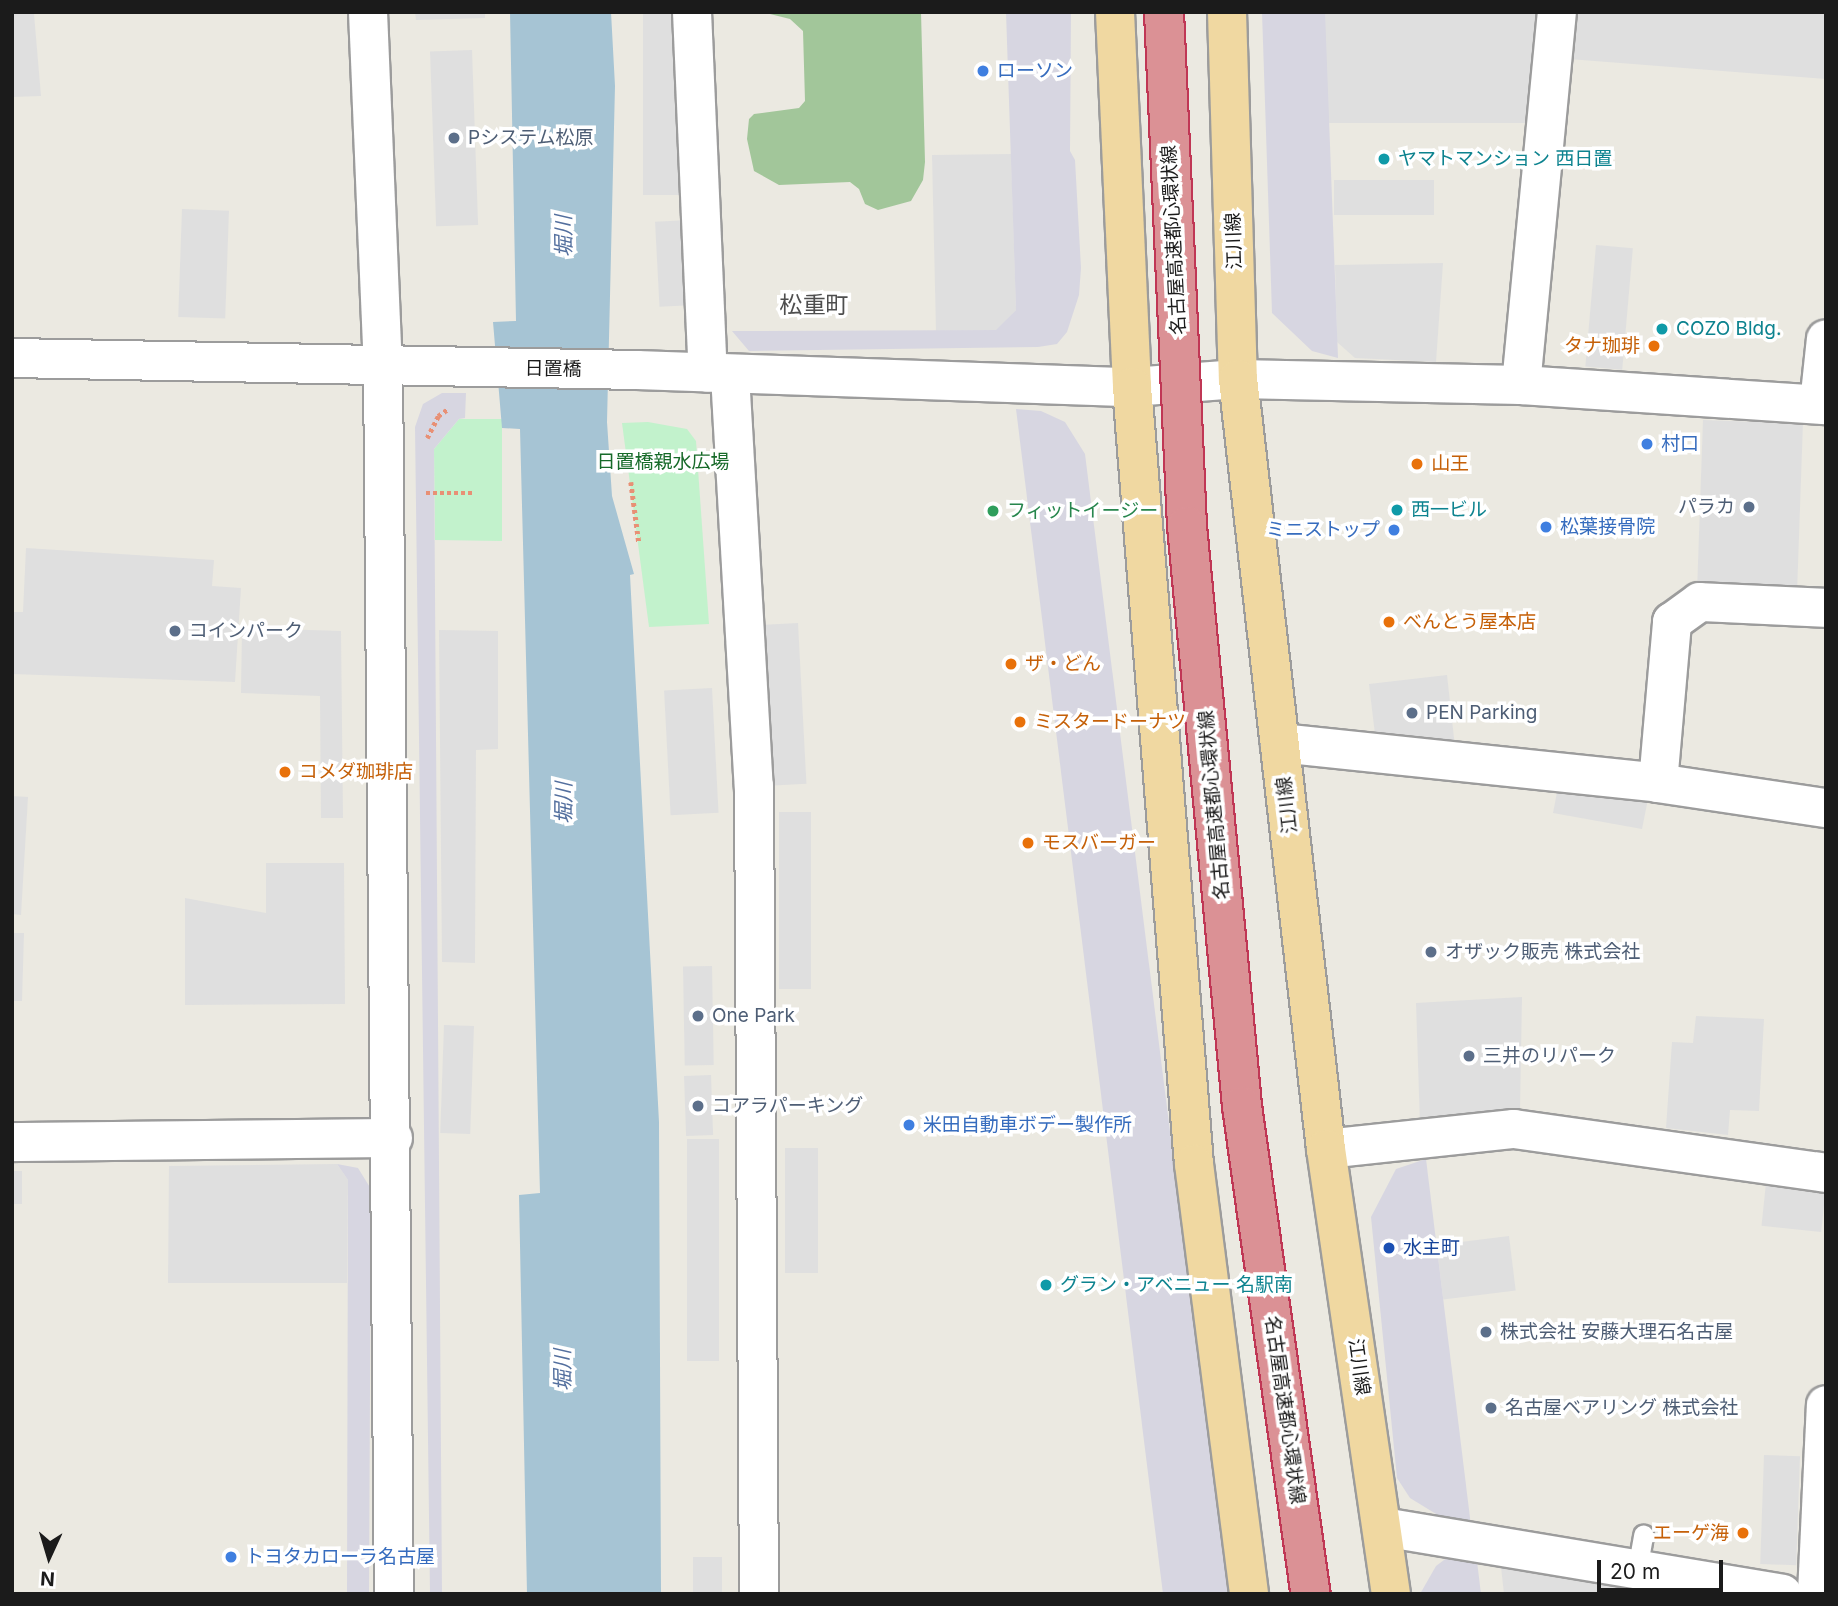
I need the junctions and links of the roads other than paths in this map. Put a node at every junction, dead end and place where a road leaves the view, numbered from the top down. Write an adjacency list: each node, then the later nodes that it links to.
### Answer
1 (368, 12): 9 (street)
2 (692, 12): 10 (street)
3 (1115, 12): 13 (main road)
4 (1164, 12): 28 (highway, 名古屋高速都心環状線, bridge)
5 (1227, 12): 11 (main road, 江川線)
6 (1557, 12): 12 (street)
7 (1826, 339): 14 (street)
8 (12, 358): 9 (street, 日置橋)
9 (383, 367): 10 (street, 日置橋); 19 (street)
10 (719, 374): 13 (street, 日置橋); 26 (street)
11 (1238, 379): 12 (street, 日置橋); 13 (street, 日置橋); 16 (main road, 江川線)
12 (1521, 385): 14 (street, 日置橋)
13 (1132, 387): 27 (main road)
14 (1823, 404)
15 (1826, 608): 17 (street)
16 (1280, 743): 17 (street); 21 (main road, 江川線)
17 (1658, 783): 18 (street)
18 (1826, 808)
19 (393, 1138): 20 (street); 25 (street)
20 (12, 1142)
21 (1326, 1149): 22 (street); 24 (main road, 江川線)
22 (1826, 1173)
23 (1826, 1405): 31 (street)
24 (1383, 1527): 29 (main road, 江川線); 30 (street)
25 (394, 1594)
26 (759, 1594)
27 (1249, 1594)
28 (1311, 1594)
29 (1391, 1594)
30 (1782, 1594)
31 (1816, 1594)

